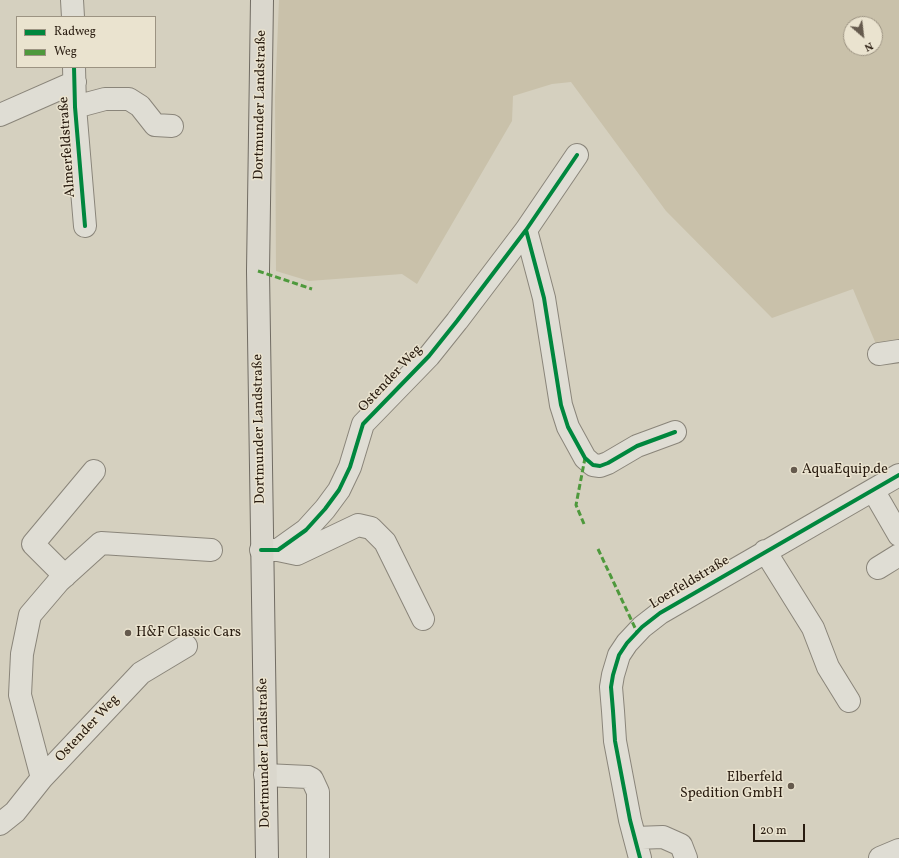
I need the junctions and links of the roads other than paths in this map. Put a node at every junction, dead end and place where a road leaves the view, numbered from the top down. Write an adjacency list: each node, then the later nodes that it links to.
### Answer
1 (72, 0): 3 (street)
2 (262, 0): 17 (main road, Dortmunder Landstraße)
3 (73, 16)
4 (75, 74): 5 (street, Almerfeldstraße); 6 (street)
5 (75, 107): 7 (street); 9 (street, Almerfeldstraße)
6 (0, 115)
7 (172, 126)
8 (577, 155): 10 (street, Ostender Weg)
9 (85, 226)
10 (526, 230): 11 (street); 17 (street, Ostender Weg)
11 (675, 432)
12 (94, 471): 19 (street)
13 (899, 475): 14 (street, Loerfeldstraße)
14 (873, 490): 15 (street); 18 (street, Loerfeldstraße)
15 (899, 535)
16 (211, 550): 19 (street)
17 (269, 550): 20 (street); 23 (main road, Dortmunder Landstraße)
18 (765, 551): 22 (street); 26 (street, Loerfeldstraße)
19 (65, 576): 24 (street)
20 (423, 619)
21 (186, 646): 24 (street, Ostender Weg)
22 (849, 701)
23 (265, 775): 28 (main road, Dortmunder Landstraße); 29 (street)
24 (42, 778): 25 (street, Ostender Weg)
25 (0, 824)
26 (637, 848): 30 (street)
27 (899, 850): 31 (street)
28 (267, 858)
29 (318, 858)
30 (686, 858)
31 (880, 858)

